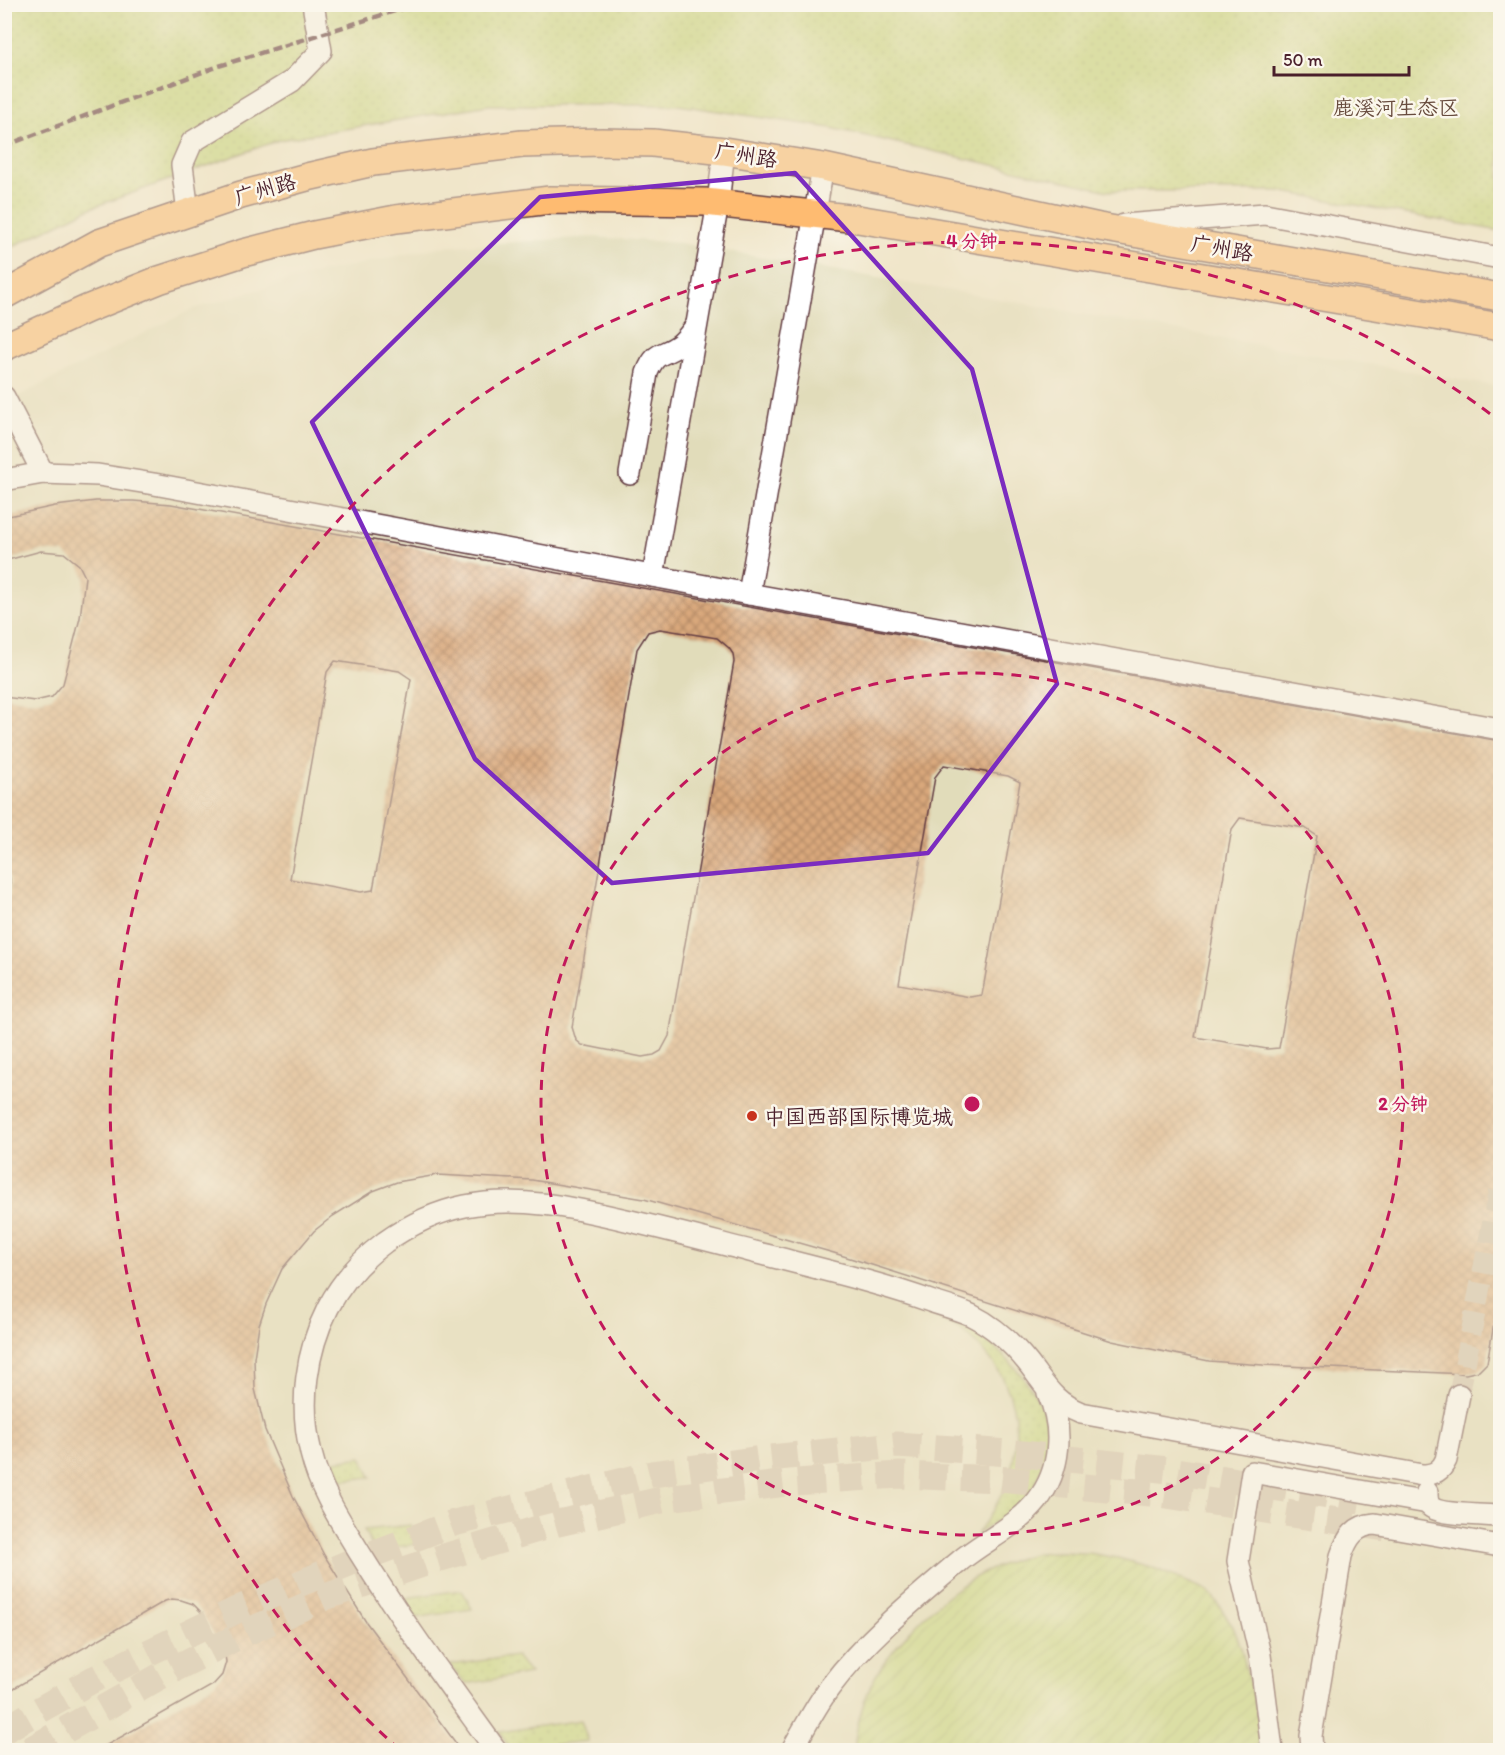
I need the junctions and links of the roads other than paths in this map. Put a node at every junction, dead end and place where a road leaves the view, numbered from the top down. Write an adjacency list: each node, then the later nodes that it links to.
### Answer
1 (313, 4): 5 (street)
2 (724, 151): 3 (main road, 广州路); 4 (street); 5 (main road, 广州路)
3 (823, 167): 6 (street); 7 (main road, 广州路)
4 (718, 203): 6 (main road, 广州路); 12 (street); 15 (main road, 广州路)
5 (188, 213): 9 (main road, 广州路)
6 (816, 214): 11 (main road, 广州路); 21 (street)
7 (1099, 226): 8 (street); 10 (main road, 广州路)
8 (1500, 258)
9 (4, 295)
10 (1500, 297)
11 (1430, 315): 13 (main road, 广州路); 14 (street)
12 (696, 326): 18 (street); 20 (street)
13 (1500, 327)
14 (1500, 341)
15 (4, 347)
16 (4, 398): 17 (street)
17 (43, 473): 19 (street); 20 (street)
18 (630, 474)
19 (4, 480)
20 (653, 576): 21 (street)
21 (749, 594): 22 (street)
22 (1500, 729)
23 (1047, 1390): 25 (street); 26 (street); 31 (street)
24 (1459, 1395): 27 (street)
25 (1095, 1417): 26 (street); 27 (street)
26 (1057, 1451): 32 (street)
27 (1430, 1475): 28 (street)
28 (1437, 1498): 29 (street); 33 (street)
29 (1500, 1515)
30 (1500, 1546): 34 (street)
31 (496, 1750)
32 (792, 1750)
33 (1272, 1750)
34 (1312, 1750)

